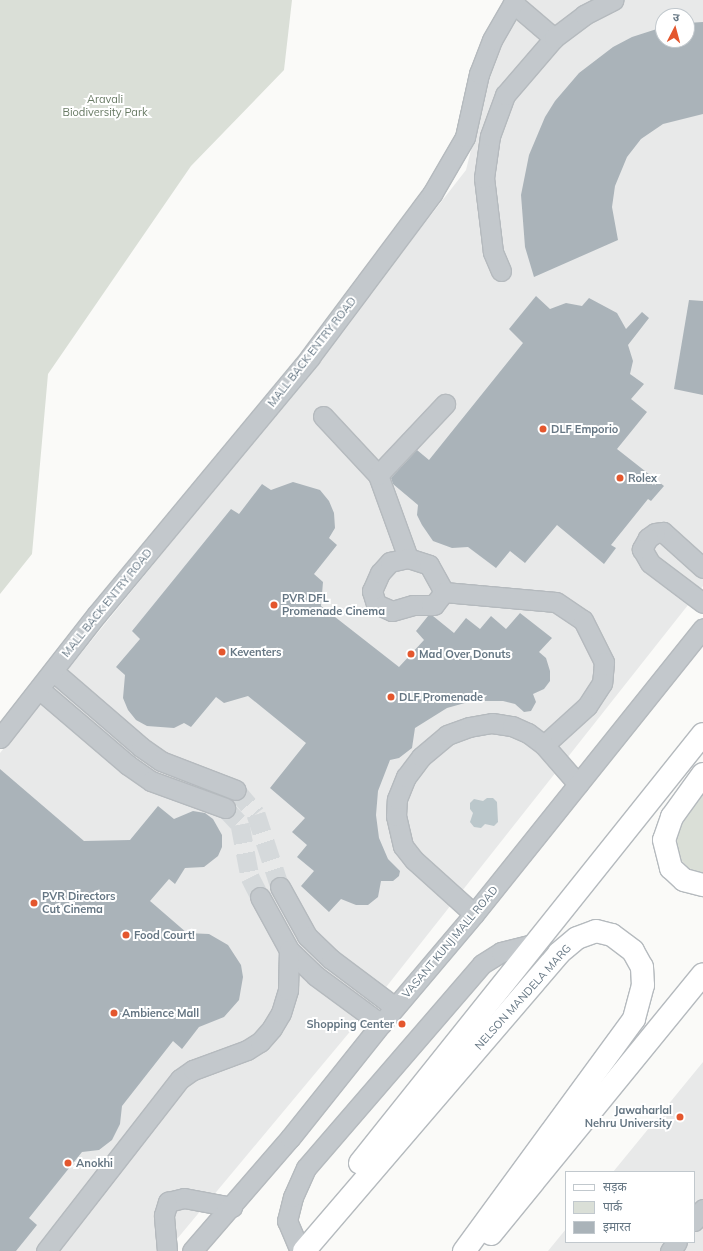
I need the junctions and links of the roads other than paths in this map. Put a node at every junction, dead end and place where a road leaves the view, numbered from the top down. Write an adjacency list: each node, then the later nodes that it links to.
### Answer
1 (613, 0): 3 (lane)
2 (514, 1): 3 (lane); 13 (lane, MALL BACK ENTRY ROAD)
3 (554, 38): 4 (lane)
4 (500, 271)
5 (445, 404): 7 (lane)
6 (323, 416): 7 (lane)
7 (378, 475): 8 (lane)
8 (408, 558): 10 (lane); 10 (lane)
9 (703, 568): 11 (lane)
10 (444, 592): 17 (lane)
11 (703, 603)
12 (703, 628): 19 (lane, VASANT KUNJ MALL ROAD)
13 (53, 671): 14 (lane, MALL BACK ENTRY ROAD); 20 (lane)
14 (39, 689): 16 (lane, MALL BACK ENTRY ROAD); 21 (lane)
15 (703, 734): 26 (main road, NELSON MANDELA MARG)
16 (0, 738)
17 (544, 745): 19 (lane); 25 (lane)
18 (703, 774): 22 (main road)
19 (578, 784): 25 (lane, VASANT KUNJ MALL ROAD)
20 (236, 790)
21 (225, 808)
22 (703, 885)
23 (280, 887): 29 (lane)
24 (260, 897): 27 (lane)
25 (474, 914): 29 (lane, VASANT KUNJ MALL ROAD)
26 (534, 944): 38 (lane); 39 (main road, NELSON MANDELA MARG)
27 (289, 950): 30 (lane); 35 (lane)
28 (703, 974): 41 (main road)
29 (395, 1007): 30 (lane, VASANT KUNJ MALL ROAD)
30 (381, 1024): 31 (lane, VASANT KUNJ MALL ROAD)
31 (232, 1207): 36 (lane); 37 (lane, VASANT KUNJ MALL ROAD)
32 (703, 1209): 33 (lane)
33 (695, 1220)
34 (676, 1243): 42 (lane)
35 (46, 1251)
36 (167, 1251)
37 (192, 1251)
38 (300, 1251)
39 (303, 1251): 40 (main road, NELSON MANDELA MARG)
40 (464, 1251)
41 (476, 1251)
42 (670, 1251)

